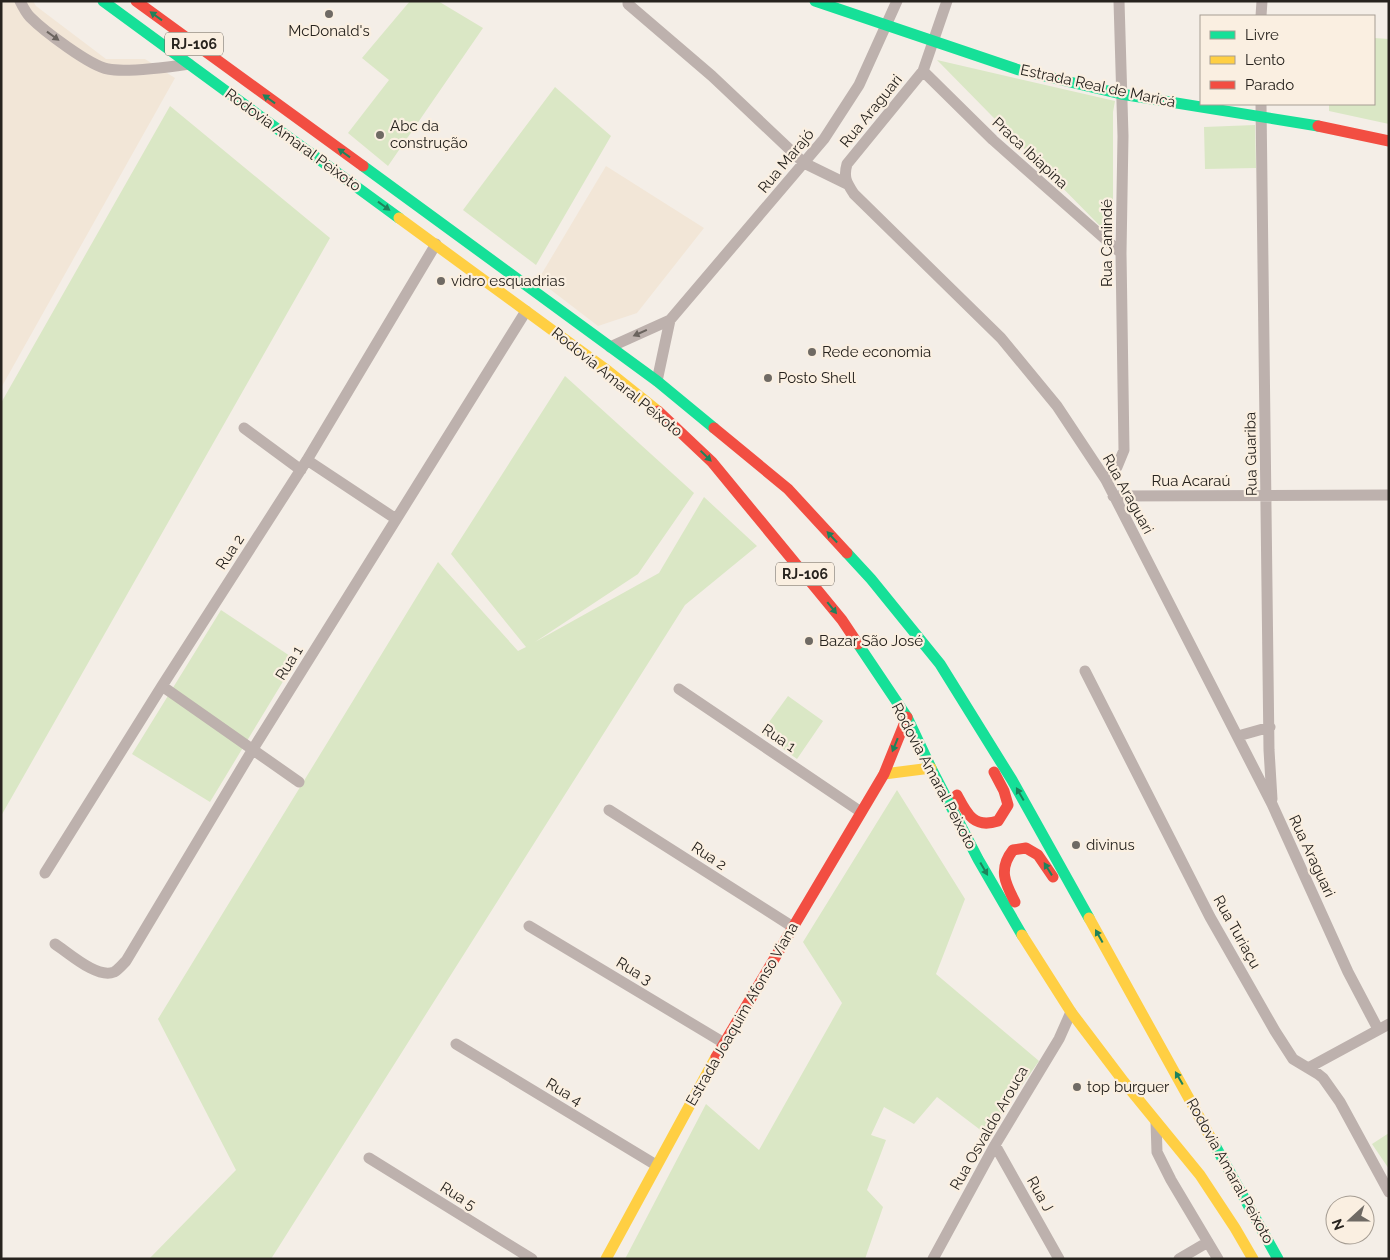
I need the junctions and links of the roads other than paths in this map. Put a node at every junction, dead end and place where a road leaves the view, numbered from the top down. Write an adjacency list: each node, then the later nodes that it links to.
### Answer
1 (20, 1): 13 (street, one-way to 13)
2 (103, 1): 13 (main road, Rodovia Amaral Peixoto / RJ-106)
3 (136, 1): 25 (main road, Rodovia Amaral Peixoto / RJ-106, one-way to 3)
4 (815, 1): 11 (main road, Estrada Real de Maricá)
5 (896, 1): 11 (street, Rua Marajó)
6 (947, 1): 12 (street)
7 (1119, 1): 15 (street, Rua Canindé)
8 (1262, 1): 10 (street)
9 (626, 2): 19 (street)
10 (1262, 15)
11 (887, 25): 12 (main road, Estrada Real de Maricá); 19 (street, Rua Marajó)
12 (934, 42): 14 (street, Rua Araguari); 15 (main road, Estrada Real de Maricá)
13 (189, 64): 21 (main road, Rodovia Amaral Peixoto / RJ-106, one-way to 21)
14 (924, 71): 20 (street, Rua Araguari); 22 (street, Praca Ibiapina)
15 (1121, 94): 17 (main road, Estrada Real de Maricá); 22 (street, Rua Canindé)
16 (1261, 105): 17 (street, Rua Guariba)
17 (1261, 117): 18 (main road, Estrada Real de Maricá); 32 (street, Rua Guariba)
18 (1389, 141)
19 (804, 163): 20 (street); 24 (street, Rua Marajó)
20 (847, 184): 29 (street, Rua Araguari)
21 (436, 244): 23 (main road, Rodovia Amaral Peixoto / RJ-106); 28 (street, Rua 2)
22 (1121, 254): 29 (street, Rua Canindé)
23 (526, 311): 33 (street, Rua 1); 35 (main road, Rodovia Amaral Peixoto / RJ-106, one-way to 35)
24 (670, 320): 25 (street, Rua Marajó, one-way to 25); 26 (street, Rua Marajó)
25 (610, 346): 26 (main road, Rodovia Amaral Peixoto / RJ-106)
26 (657, 381): 34 (main road, Rodovia Amaral Peixoto / RJ-106, one-way to 26)
27 (244, 428): 28 (street)
28 (304, 465): 33 (street); 37 (street, Rua 2)
29 (1106, 480): 31 (street, Rua Araguari)
30 (1389, 495): 32 (street, Rua Acaraú)
31 (1113, 496): 32 (street, Rua Acaraú); 41 (street, Rua Araguari)
32 (1266, 496): 40 (street, Rua Guariba)
33 (396, 519): 42 (street, Rua 1)
34 (854, 561): 35 (main road); 57 (main road, Rodovia Amaral Peixoto / RJ-106, one-way to 34)
35 (853, 636): 39 (main road, Rodovia Amaral Peixoto / RJ-106)
36 (1085, 671): 59 (street, Rua Turiaçu)
37 (162, 686): 42 (street); 49 (street, Rua 2)
38 (679, 689): 48 (street, Rua 1)
39 (907, 717): 43 (main road, Rodovia Amaral Peixoto / RJ-106); 44 (main road, Estrada Joaquim Afonso Viana, one-way to 44)
40 (1270, 727): 41 (street); 46 (street, Rua Guariba)
41 (1238, 736): 46 (street, Rua Araguari)
42 (253, 749): 45 (street); 53 (street, Rua 1)
43 (931, 768): 44 (main road); 54 (main road, Rodovia Amaral Peixoto / RJ-106, one-way to 54)
44 (884, 774): 48 (main road, Estrada Joaquim Afonso Viana)
45 (298, 782)
46 (1272, 804): 55 (street, Rua Araguari)
47 (609, 810): 51 (street, Rua 2)
48 (861, 812): 51 (main road, Estrada Joaquim Afonso Viana)
49 (45, 874)
50 (529, 926): 56 (street, Rua 3)
51 (793, 927): 56 (main road, Estrada Joaquim Afonso Viana)
52 (1037, 938): 57 (main road, one-way to 52)
53 (55, 944)
54 (1071, 1012): 61 (main road, Rodovia Amaral Peixoto / RJ-106); 63 (street, Rua Osvaldo Arouca)
55 (1384, 1026): 59 (street)
56 (724, 1042): 65 (main road, Estrada Joaquim Afonso Viana)
57 (1158, 1043): 75 (main road, Rodovia Amaral Peixoto / RJ-106, one-way to 57)
58 (456, 1044): 65 (street, Rua 4)
59 (1308, 1068): 66 (street, Rua Turiaçu)
60 (1140, 1083): 62 (main road)
61 (1156, 1120): 62 (main road, Rodovia Amaral Peixoto / RJ-106); 67 (street)
62 (1175, 1144): 74 (main road, Rodovia Amaral Peixoto / RJ-106)
63 (995, 1145): 70 (street, Rua Osvaldo Arouca); 71 (street, Rua J)
64 (369, 1158): 68 (street, Rua 5)
65 (656, 1165): 69 (main road, Estrada Joaquim Afonso Viana)
66 (1388, 1191)
67 (1208, 1242): 72 (street); 73 (street)
68 (532, 1259)
69 (606, 1259)
70 (933, 1259)
71 (1059, 1259)
72 (1179, 1259)
73 (1218, 1259)
74 (1253, 1259)
75 (1278, 1259)

